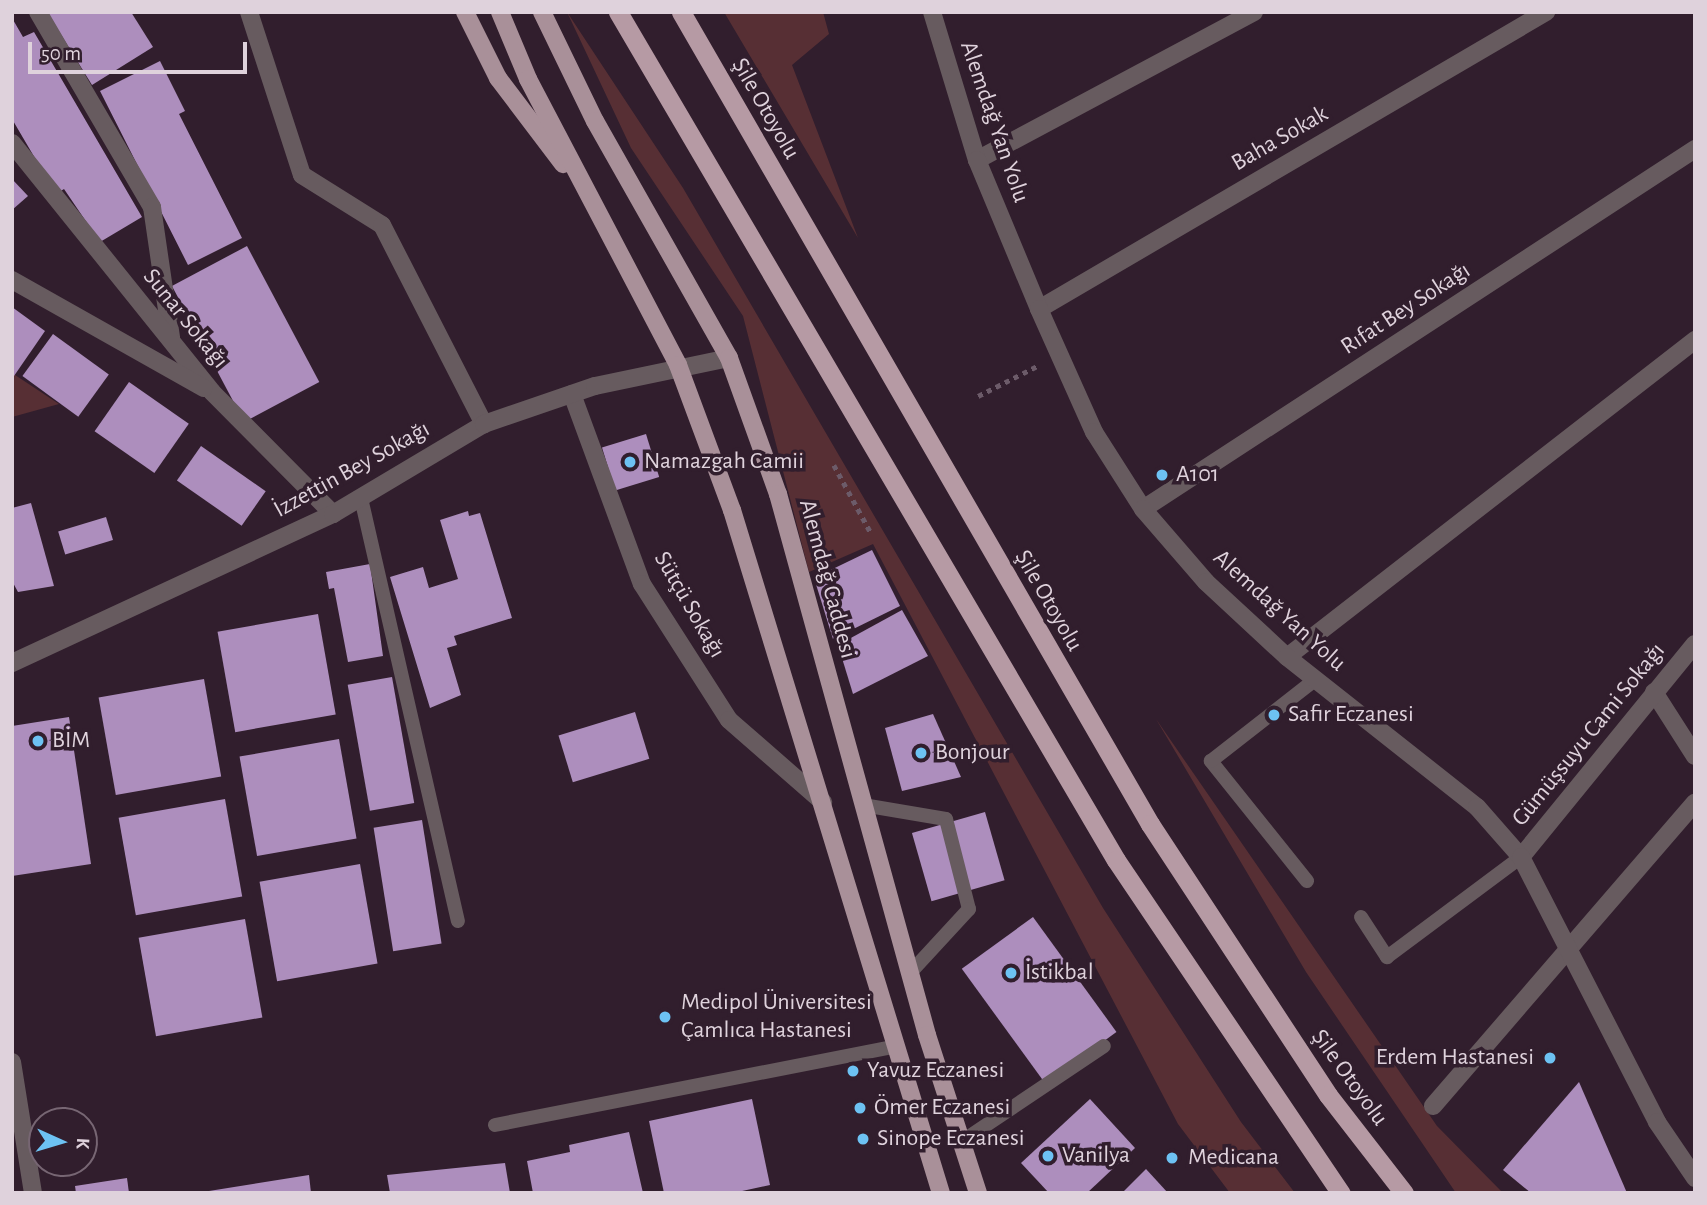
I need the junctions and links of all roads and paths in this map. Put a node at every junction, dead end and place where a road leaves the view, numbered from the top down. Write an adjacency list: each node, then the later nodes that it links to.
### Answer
1 (38, 12): 17 (street)
2 (249, 12): 25 (street)
3 (465, 12): 14 (main road)
4 (500, 12): 14 (main road)
5 (542, 12): 20 (main road, Alemdağ Caddesi)
6 (618, 12): 56 (highway)
7 (684, 12): 57 (highway, Şile Otoyolu)
8 (932, 12): 13 (street, Alemdağ Yan Yolu)
9 (1254, 12): 13 (street)
10 (1546, 12): 16 (street, Baha Sokak)
11 (12, 143): 17 (street, Sunar Sokağı)
12 (1695, 149): 28 (street, Rıfat Bey Sokağı)
13 (976, 160): 16 (street, Alemdağ Yan Yolu)
14 (597, 209): 21 (main road)
15 (12, 279): 22 (street)
16 (1039, 309): 19 (street, Alemdağ Yan Yolu)
17 (172, 338): 22 (street, Sunar Sokağı)
18 (1695, 340): 32 (street)
19 (1059, 355): 24 (path); 28 (street, Alemdağ Yan Yolu)
20 (729, 358): 21 (street, İzzettin Bey Sokağı); 39 (main road, Alemdağ Caddesi)
21 (678, 365): 23 (street, İzzettin Bey Sokağı); 37 (main road)
22 (212, 392): 29 (street, Sunar Sokağı)
23 (572, 394): 25 (street, İzzettin Bey Sokağı); 37 (street, Sütçü Sokağı)
24 (978, 396)
25 (484, 424): 27 (street, İzzettin Bey Sokağı)
26 (834, 465): 30 (path, Alemdağ Caddesi)
27 (361, 498): 29 (street, İzzettin Bey Sokağı); 43 (lane)
28 (1143, 509): 32 (street, Alemdağ Yan Yolu)
29 (333, 514): 33 (street, İzzettin Bey Sokağı)
30 (871, 533)
31 (1695, 644): 35 (street, Gümüşsuyu Cami Sokağı)
32 (1287, 657): 34 (street, Alemdağ Yan Yolu)
33 (12, 663)
34 (1316, 679): 40 (street, Alemdağ Yan Yolu); 41 (lane)
35 (1654, 692): 36 (street); 40 (street, Gümüşsuyu Cami Sokağı)
36 (1695, 756)
37 (823, 802): 46 (main road)
38 (1695, 803): 44 (street)
39 (863, 805): 45 (main road, Alemdağ Caddesi); 45 (lane)
40 (1521, 857): 42 (lane); 44 (street, Alemdağ Yan Yolu)
41 (1307, 881)
42 (1361, 917)
43 (458, 920)
44 (1570, 950): 49 (street); 52 (street, Alemdağ Yan Yolu)
45 (910, 973): 51 (main road, Alemdağ Caddesi)
46 (894, 1046): 50 (lane); 54 (main road)
47 (1104, 1046): 51 (lane)
48 (12, 1062): 53 (street)
49 (1433, 1106)
50 (495, 1125)
51 (961, 1142): 55 (main road, Alemdağ Caddesi)
52 (1695, 1178)
53 (33, 1193)
54 (941, 1193)
55 (978, 1193)
56 (1341, 1193)
57 (1404, 1193)

